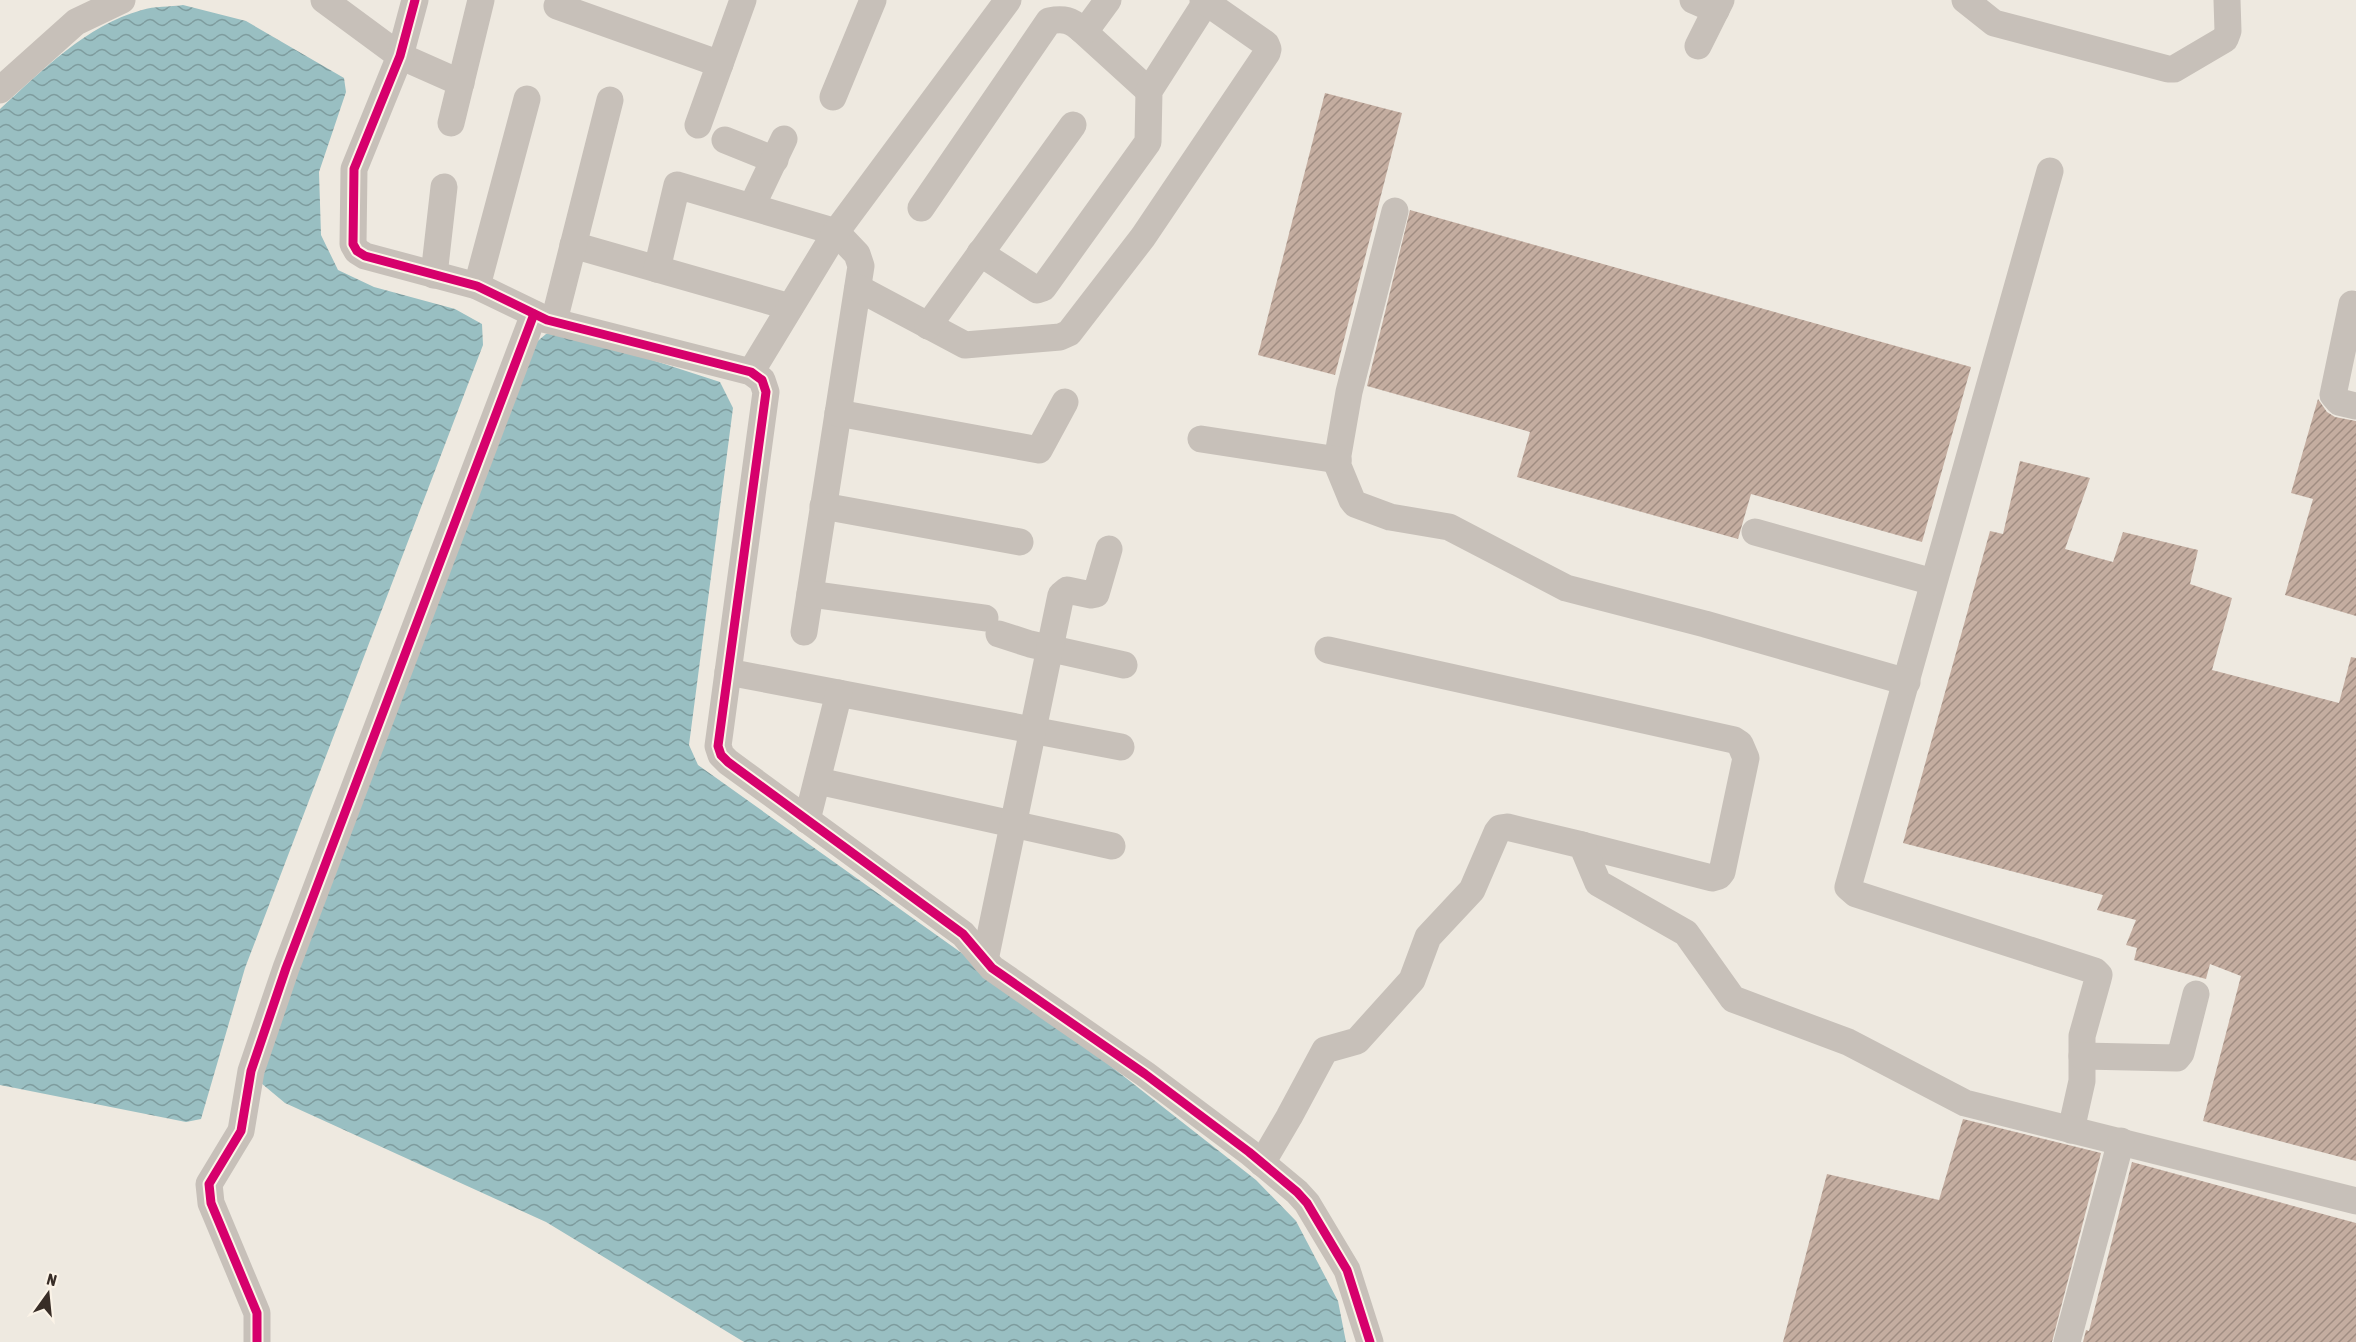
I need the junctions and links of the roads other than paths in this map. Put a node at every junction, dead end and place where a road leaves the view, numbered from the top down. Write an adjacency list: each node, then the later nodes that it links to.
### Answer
1 (324, 0): 16 (street)
2 (415, 0): 16 (street)
3 (481, 0): 18 (street)
4 (743, 0): 17 (street)
5 (873, 0): 21 (street)
6 (1008, 0): 33 (street)
7 (1108, 0): 14 (street)
8 (1965, 0): 9 (street)
9 (2227, 0)
10 (118, 1): 19 (street)
11 (1205, 1): 20 (street); 43 (street)
12 (1710, 3): 15 (street)
13 (556, 6): 17 (street)
14 (1082, 30): 20 (street); 31 (street)
15 (1698, 46)
16 (400, 56): 18 (street); 37 (street)
17 (720, 64): 25 (street)
18 (461, 83): 24 (street)
19 (0, 90)
20 (1149, 91): 35 (street)
21 (833, 97)
22 (527, 99): 38 (street)
23 (609, 100): 34 (street)
24 (451, 123)
25 (698, 125)
26 (1073, 125): 35 (street)
27 (725, 140): 30 (street)
28 (2050, 171): 54 (street)
29 (444, 187): 37 (street)
30 (752, 207): 33 (street); 36 (street)
31 (921, 208)
32 (1395, 211): 49 (street)
33 (836, 232): 39 (street); 41 (street)
34 (573, 244): 36 (street); 42 (street)
35 (980, 253): 43 (street)
36 (657, 269): 41 (street)
37 (434, 275): 38 (street)
38 (477, 286): 42 (street)
39 (858, 288): 43 (street); 47 (street)
40 (2352, 304): 46 (street)
41 (790, 308): 44 (street)
42 (544, 318): 44 (street); 77 (street)
43 (928, 326)
44 (751, 372): 60 (street)
45 (1065, 402): 47 (street)
46 (2356, 406)
47 (838, 413): 50 (street)
48 (1201, 439): 49 (street)
49 (1338, 460): 61 (street)
50 (823, 507): 52 (street); 55 (street)
51 (1755, 532): 54 (street)
52 (1020, 542)
53 (1109, 549): 57 (street)
54 (1933, 582): 61 (street)
55 (810, 594): 56 (street); 57 (street)
56 (804, 632)
57 (1050, 649): 59 (street); 63 (street)
58 (1328, 650): 68 (street)
59 (1124, 665)
60 (728, 672): 62 (street); 66 (street)
61 (1907, 682): 72 (street)
62 (839, 693): 63 (street); 65 (street)
63 (1033, 730): 64 (street); 67 (street)
64 (1121, 747)
65 (818, 781): 66 (street); 67 (street)
66 (807, 820): 70 (street)
67 (1014, 824): 69 (street); 70 (street)
68 (1582, 845): 73 (street); 75 (street)
69 (1112, 846)
70 (986, 960): 75 (street)
71 (2196, 994): 72 (street)
72 (2082, 1056): 73 (street)
73 (2071, 1130): 74 (street)
74 (2121, 1142): 76 (street); 79 (street)
75 (1262, 1162): 78 (street)
76 (2356, 1201)
77 (257, 1342)
78 (1370, 1342)
79 (2067, 1342)

